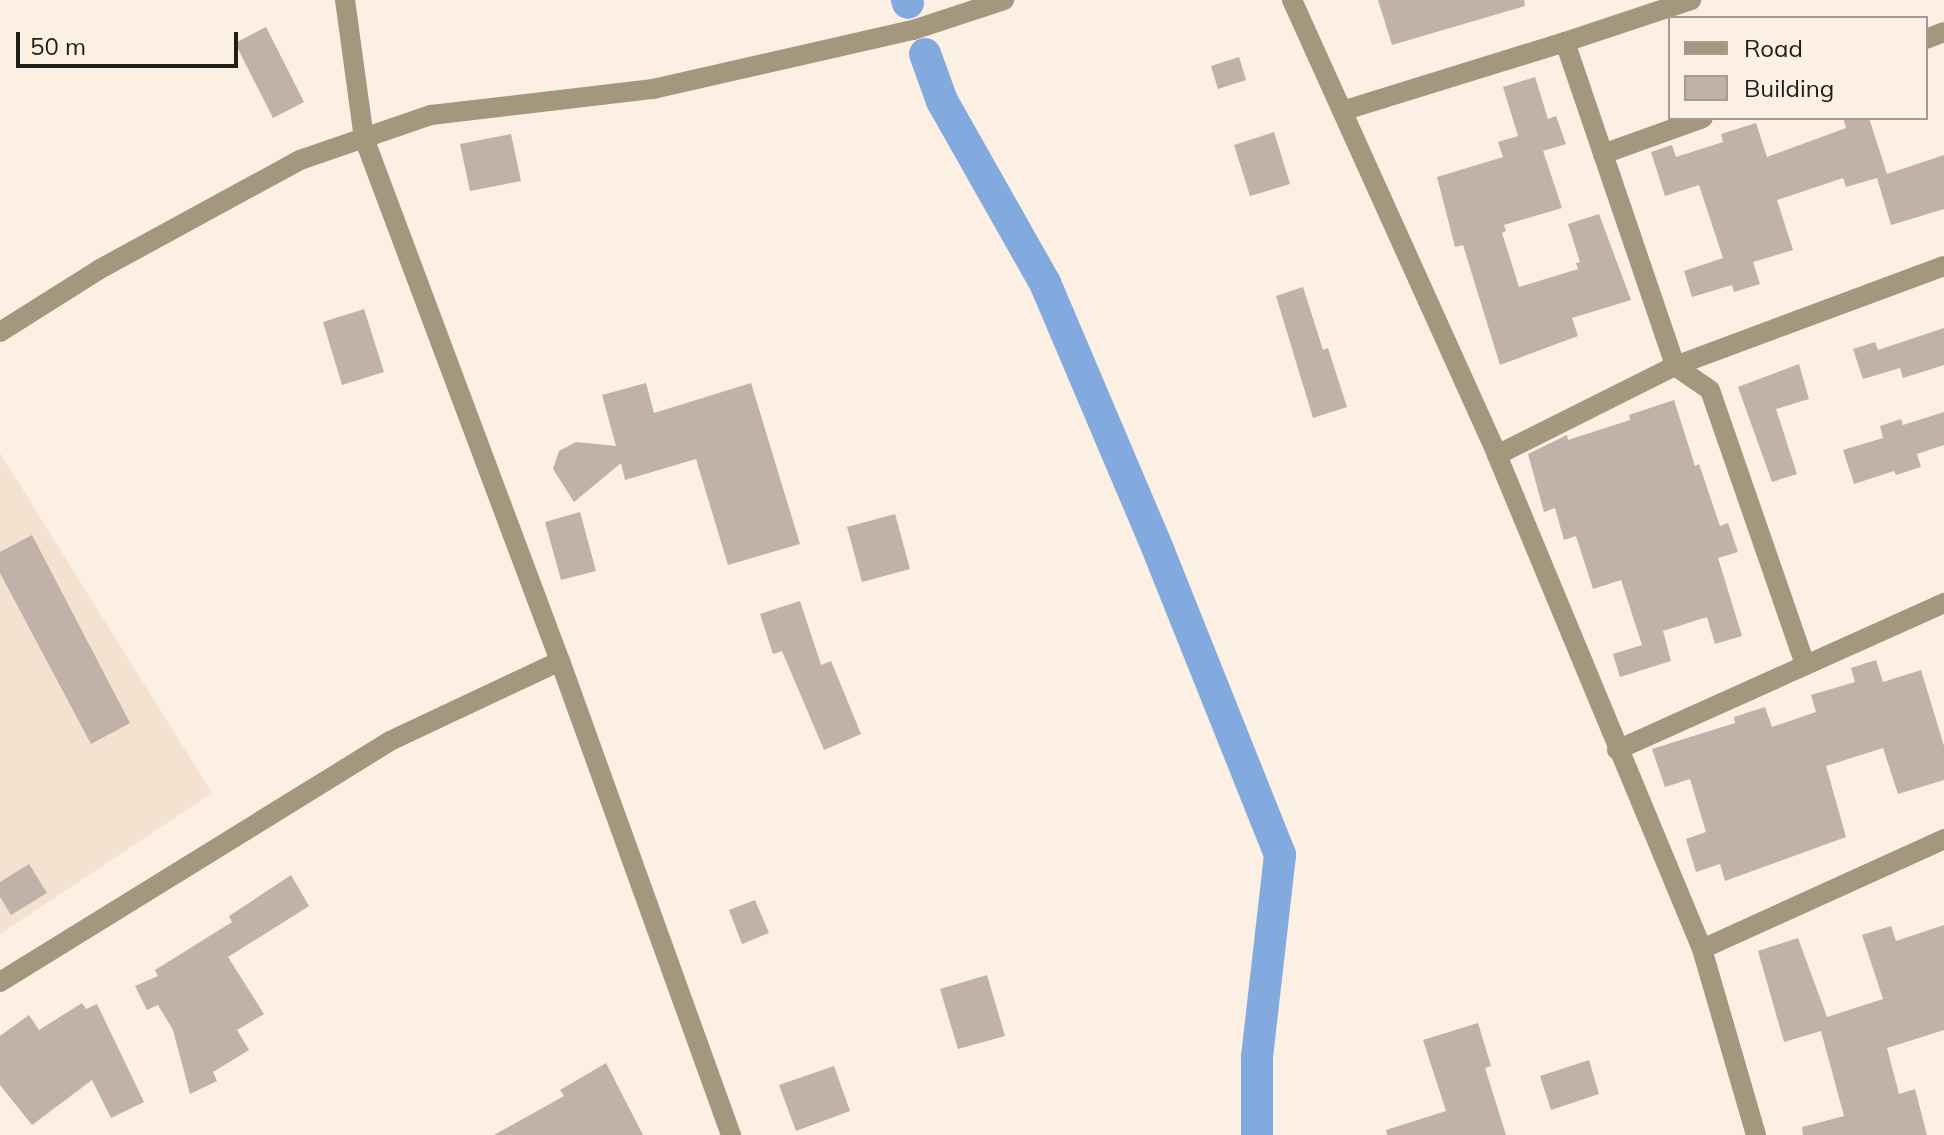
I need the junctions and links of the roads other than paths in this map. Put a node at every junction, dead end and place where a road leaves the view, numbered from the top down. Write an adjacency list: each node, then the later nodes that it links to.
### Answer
1 (345, 0): 8 (street)
2 (1004, 0): 8 (street)
3 (1292, 0): 6 (street)
4 (1691, 0): 5 (street)
5 (1565, 42): 6 (street); 9 (street)
6 (1342, 111): 13 (street)
7 (1697, 120): 9 (street)
8 (364, 138): 11 (street); 15 (street)
9 (1603, 154): 12 (street)
10 (1944, 266): 12 (street)
11 (0, 332)
12 (1675, 366): 13 (street); 16 (street)
13 (1497, 455): 17 (street)
14 (1944, 603): 16 (street)
15 (560, 661): 20 (street); 21 (street)
16 (1805, 665): 17 (street)
17 (1617, 750): 19 (street)
18 (1944, 839): 19 (street)
19 (1702, 949): 22 (street)
20 (0, 982)
21 (731, 1135)
22 (1756, 1135)

